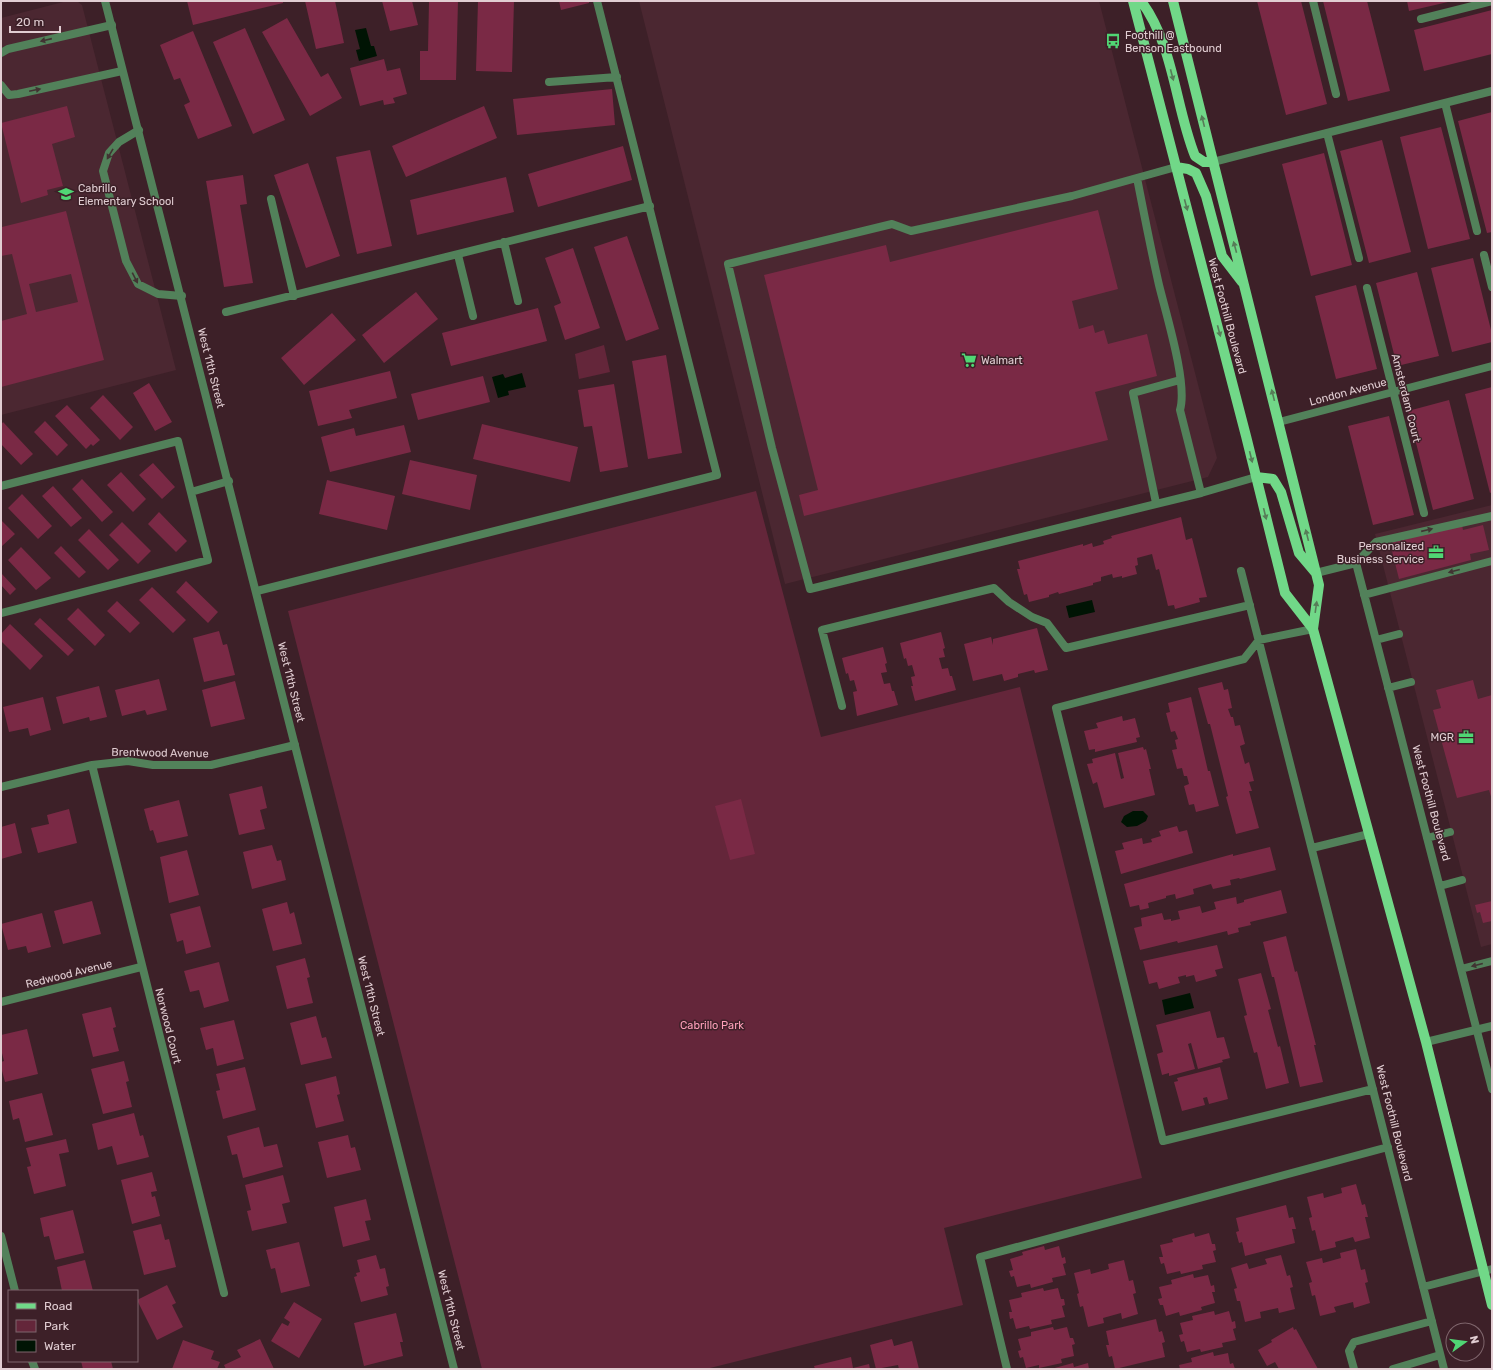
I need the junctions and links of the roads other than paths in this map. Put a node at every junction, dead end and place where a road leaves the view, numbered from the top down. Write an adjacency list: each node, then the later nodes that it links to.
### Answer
1 (105, 1): 9 (street, West 11th Street)
2 (597, 1): 12 (street)
3 (1133, 1): 21 (main road, West Foothill Boulevard)
4 (1142, 1): 20 (main road, one-way to 20)
5 (1313, 1): 16 (street)
6 (1492, 1): 8 (street)
7 (1175, 2): 20 (main road, West Foothill Boulevard, one-way to 7)
8 (1421, 19)
9 (112, 25): 10 (street, one-way to 10); 11 (street, West 11th Street)
10 (1, 53)
11 (122, 71): 14 (street, one-way to 11); 18 (street, West 11th Street)
12 (617, 77): 13 (street); 24 (street)
13 (549, 82)
14 (1, 85)
15 (1492, 91): 17 (street)
16 (1336, 94)
17 (1445, 103): 19 (street); 25 (street)
18 (139, 130): 33 (street, West 11th Street); 33 (street, one-way to 33)
19 (1327, 133): 20 (street); 29 (street)
20 (1213, 162): 30 (main road, West Foothill Boulevard, one-way to 20)
21 (1176, 167): 22 (street); 30 (main road); 42 (main road, West Foothill Boulevard, one-way to 42)
22 (1137, 178): 39 (street); 47 (street)
23 (271, 199): 34 (street)
24 (650, 206): 26 (street); 54 (street)
25 (1478, 230)
26 (504, 242): 27 (street); 35 (street)
27 (458, 255): 34 (street); 37 (street)
28 (1484, 255): 31 (street)
29 (1359, 258)
30 (1245, 285): 41 (main road, West Foothill Boulevard, one-way to 30)
31 (1492, 287)
32 (1367, 288): 40 (street, Amsterdam Court)
33 (182, 296): 43 (street, West 11th Street)
34 (294, 296): 36 (street)
35 (518, 301)
36 (226, 312)
37 (473, 316)
38 (1492, 366): 40 (street, London Avenue)
39 (1180, 380): 46 (street); 47 (street)
40 (1393, 392): 41 (street, London Avenue); 48 (street, Amsterdam Court)
41 (1279, 422): 53 (main road, West Foothill Boulevard, one-way to 41)
42 (1256, 476): 46 (street); 53 (main road); 58 (main road, West Foothill Boulevard, one-way to 58)
43 (229, 481): 45 (street); 54 (street, West 11th Street)
44 (1, 486): 45 (street)
45 (191, 492): 57 (street)
46 (1201, 493): 47 (street)
47 (1156, 503)
48 (1424, 513)
49 (1492, 516): 51 (street, one-way to 49)
50 (1492, 561): 55 (street, one-way to 55)
51 (1356, 562): 53 (street); 55 (street, West Foothill Boulevard)
52 (1241, 571): 56 (street, West Foothill Boulevard)
53 (1316, 573): 58 (main road, West Foothill Boulevard, one-way to 53)
54 (257, 591): 65 (street, West 11th Street)
55 (1364, 595): 61 (street, West Foothill Boulevard)
56 (1250, 605): 60 (street, West Foothill Boulevard); 64 (street)
57 (1, 613)
58 (1313, 629): 60 (street); 69 (main road, West Foothill Boulevard)
59 (1399, 634): 61 (street)
60 (1259, 640): 71 (street, West Foothill Boulevard); 81 (street)
61 (1376, 640): 63 (street, West Foothill Boulevard)
62 (1412, 682): 63 (street)
63 (1388, 688): 70 (street, West Foothill Boulevard)
64 (842, 706)
65 (295, 745): 66 (street, Brentwood Avenue); 92 (street, West 11th Street)
66 (92, 764): 67 (street, Brentwood Avenue); 75 (street, Norwood Court)
67 (1, 787)
68 (1450, 832): 70 (street)
69 (1369, 834): 71 (street); 80 (main road, West Foothill Boulevard)
70 (1427, 838): 73 (street, West Foothill Boulevard)
71 (1312, 848): 81 (street, West Foothill Boulevard)
72 (1462, 880): 73 (street)
73 (1440, 886): 76 (street, West Foothill Boulevard)
74 (1492, 961): 76 (street, one-way to 76)
75 (141, 967): 77 (street, Redwood Avenue); 88 (street, Norwood Court)
76 (1461, 969): 79 (street, West Foothill Boulevard)
77 (1, 1002)
78 (1492, 1026): 79 (street)
79 (1477, 1030): 80 (street); 82 (street, West Foothill Boulevard)
80 (1426, 1042): 85 (main road, West Foothill Boulevard)
81 (1373, 1089): 83 (street, West Foothill Boulevard)
82 (1492, 1089)
83 (1388, 1147): 86 (street, West Foothill Boulevard); 93 (street)
84 (1, 1236): 87 (street)
85 (1488, 1270): 86 (street); 89 (main road, West Foothill Boulevard)
86 (1423, 1287): 90 (street, West Foothill Boulevard)
87 (15, 1290)
88 (224, 1293)
89 (1492, 1305)
90 (1432, 1321): 91 (street, West Foothill Boulevard); 94 (street)
91 (1440, 1355): 95 (street); 96 (street, West Foothill Boulevard)
92 (454, 1369)
93 (1007, 1369)
94 (1354, 1369)
95 (1393, 1369)
96 (1444, 1369)

